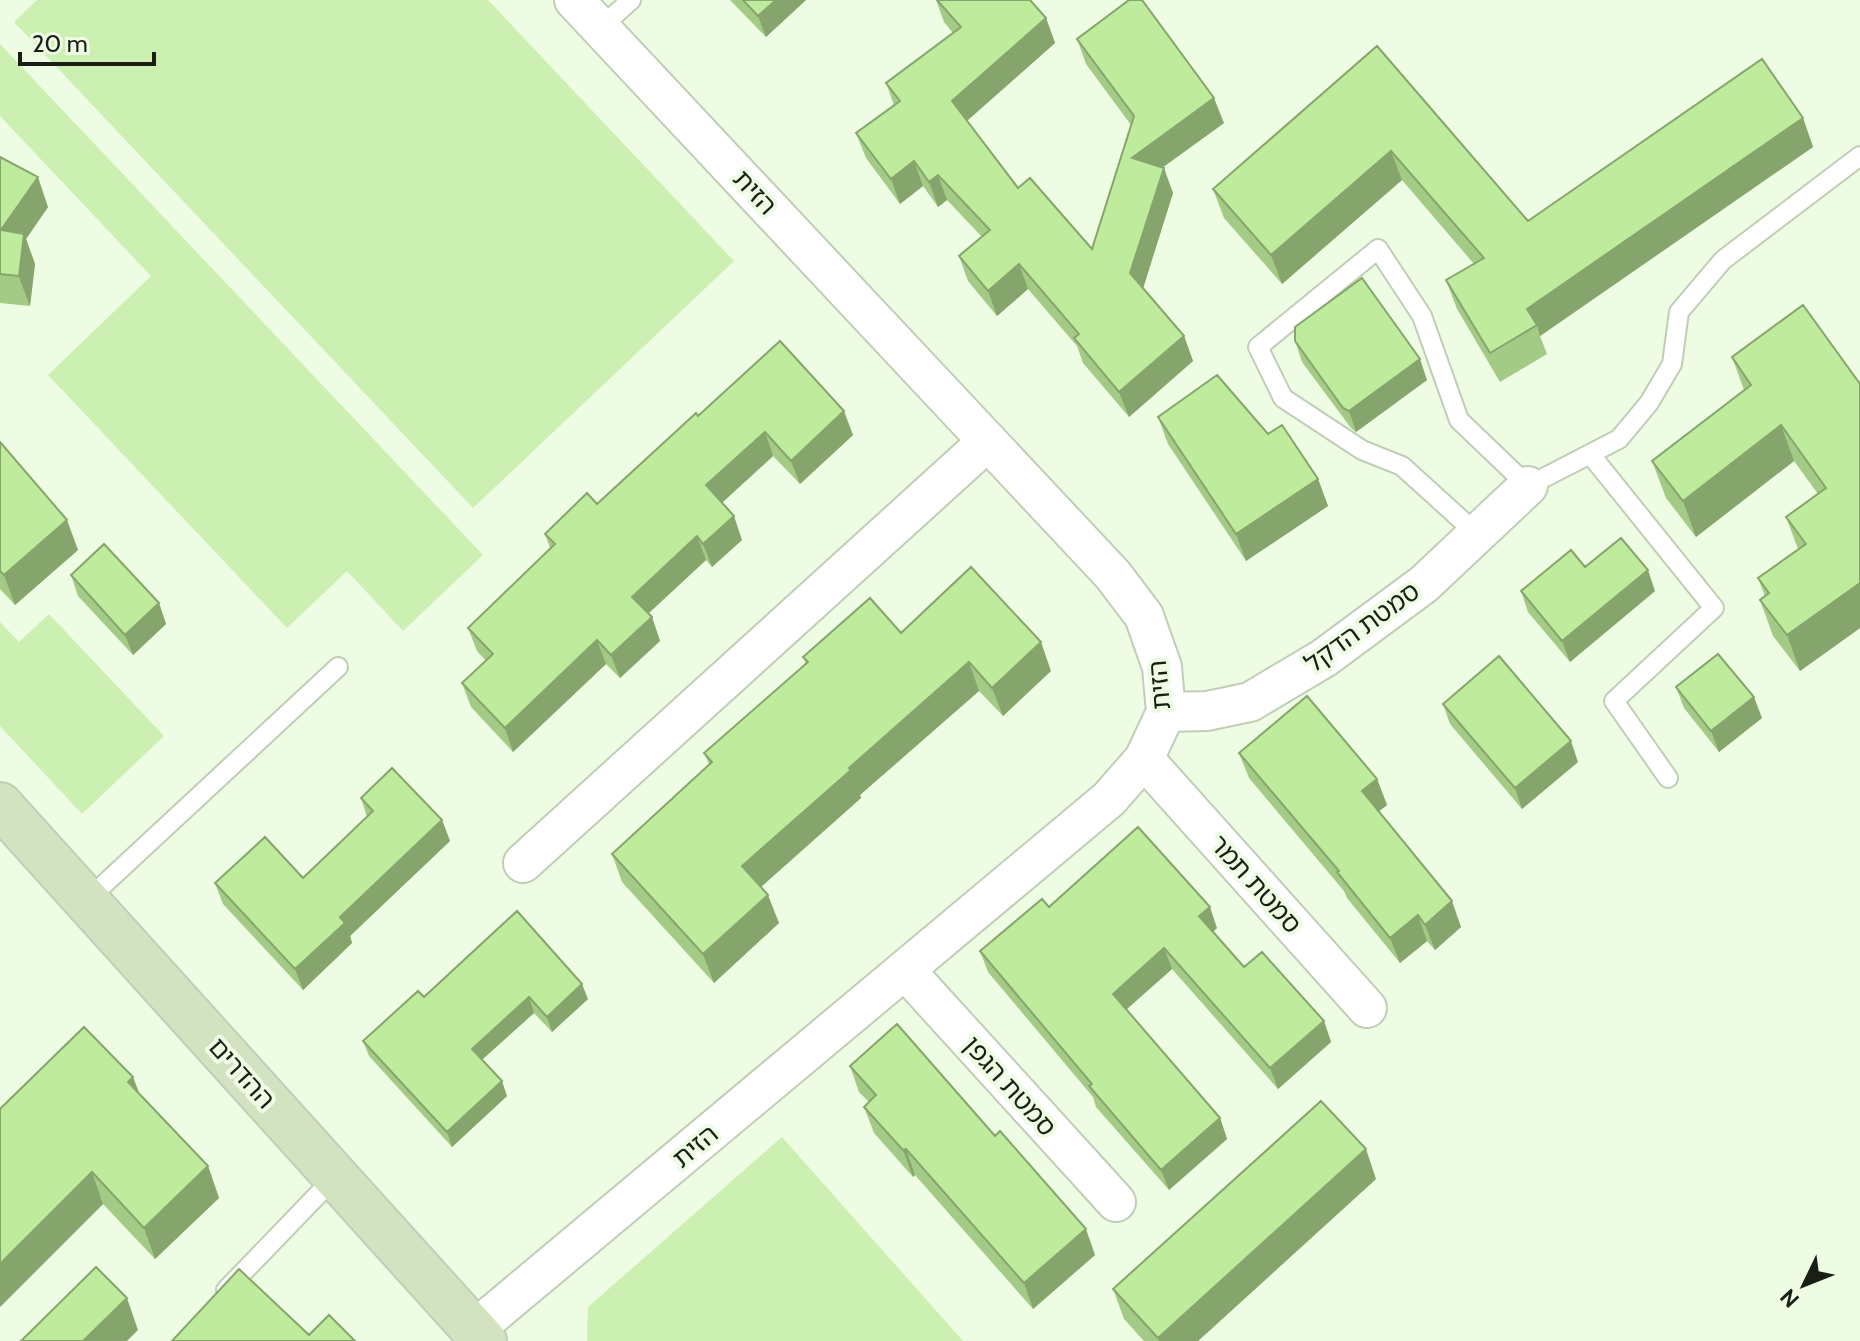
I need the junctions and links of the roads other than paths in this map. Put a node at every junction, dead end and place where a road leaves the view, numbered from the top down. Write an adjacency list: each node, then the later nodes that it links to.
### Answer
1 (574, 0): 3 (street, הזית)
2 (631, 0): 3 (lane)
3 (600, 28): 5 (street, הזית)
4 (1860, 156): 6 (lane)
5 (988, 441): 10 (street, הזית); 14 (street)
6 (1590, 454): 7 (lane); 12 (lane)
7 (1528, 486): 8 (street, סמטת הדקל); 8 (lane)
8 (1477, 534): 10 (street, סמטת הדקל)
9 (338, 667): 15 (lane)
10 (1166, 712): 11 (street, הזית)
11 (1144, 759): 16 (street, הזית); 17 (street, סמטת תמר)
12 (1668, 778)
13 (0, 805): 15 (street, ההדרים)
14 (523, 863)
15 (86, 901): 18 (street, ההדרים)
16 (905, 970): 19 (street, סמטת הגפן); 21 (street, הזית)
17 (1367, 1008)
18 (335, 1177): 20 (lane); 21 (street, ההדרים)
19 (1116, 1202)
20 (218, 1297)
21 (479, 1336)

